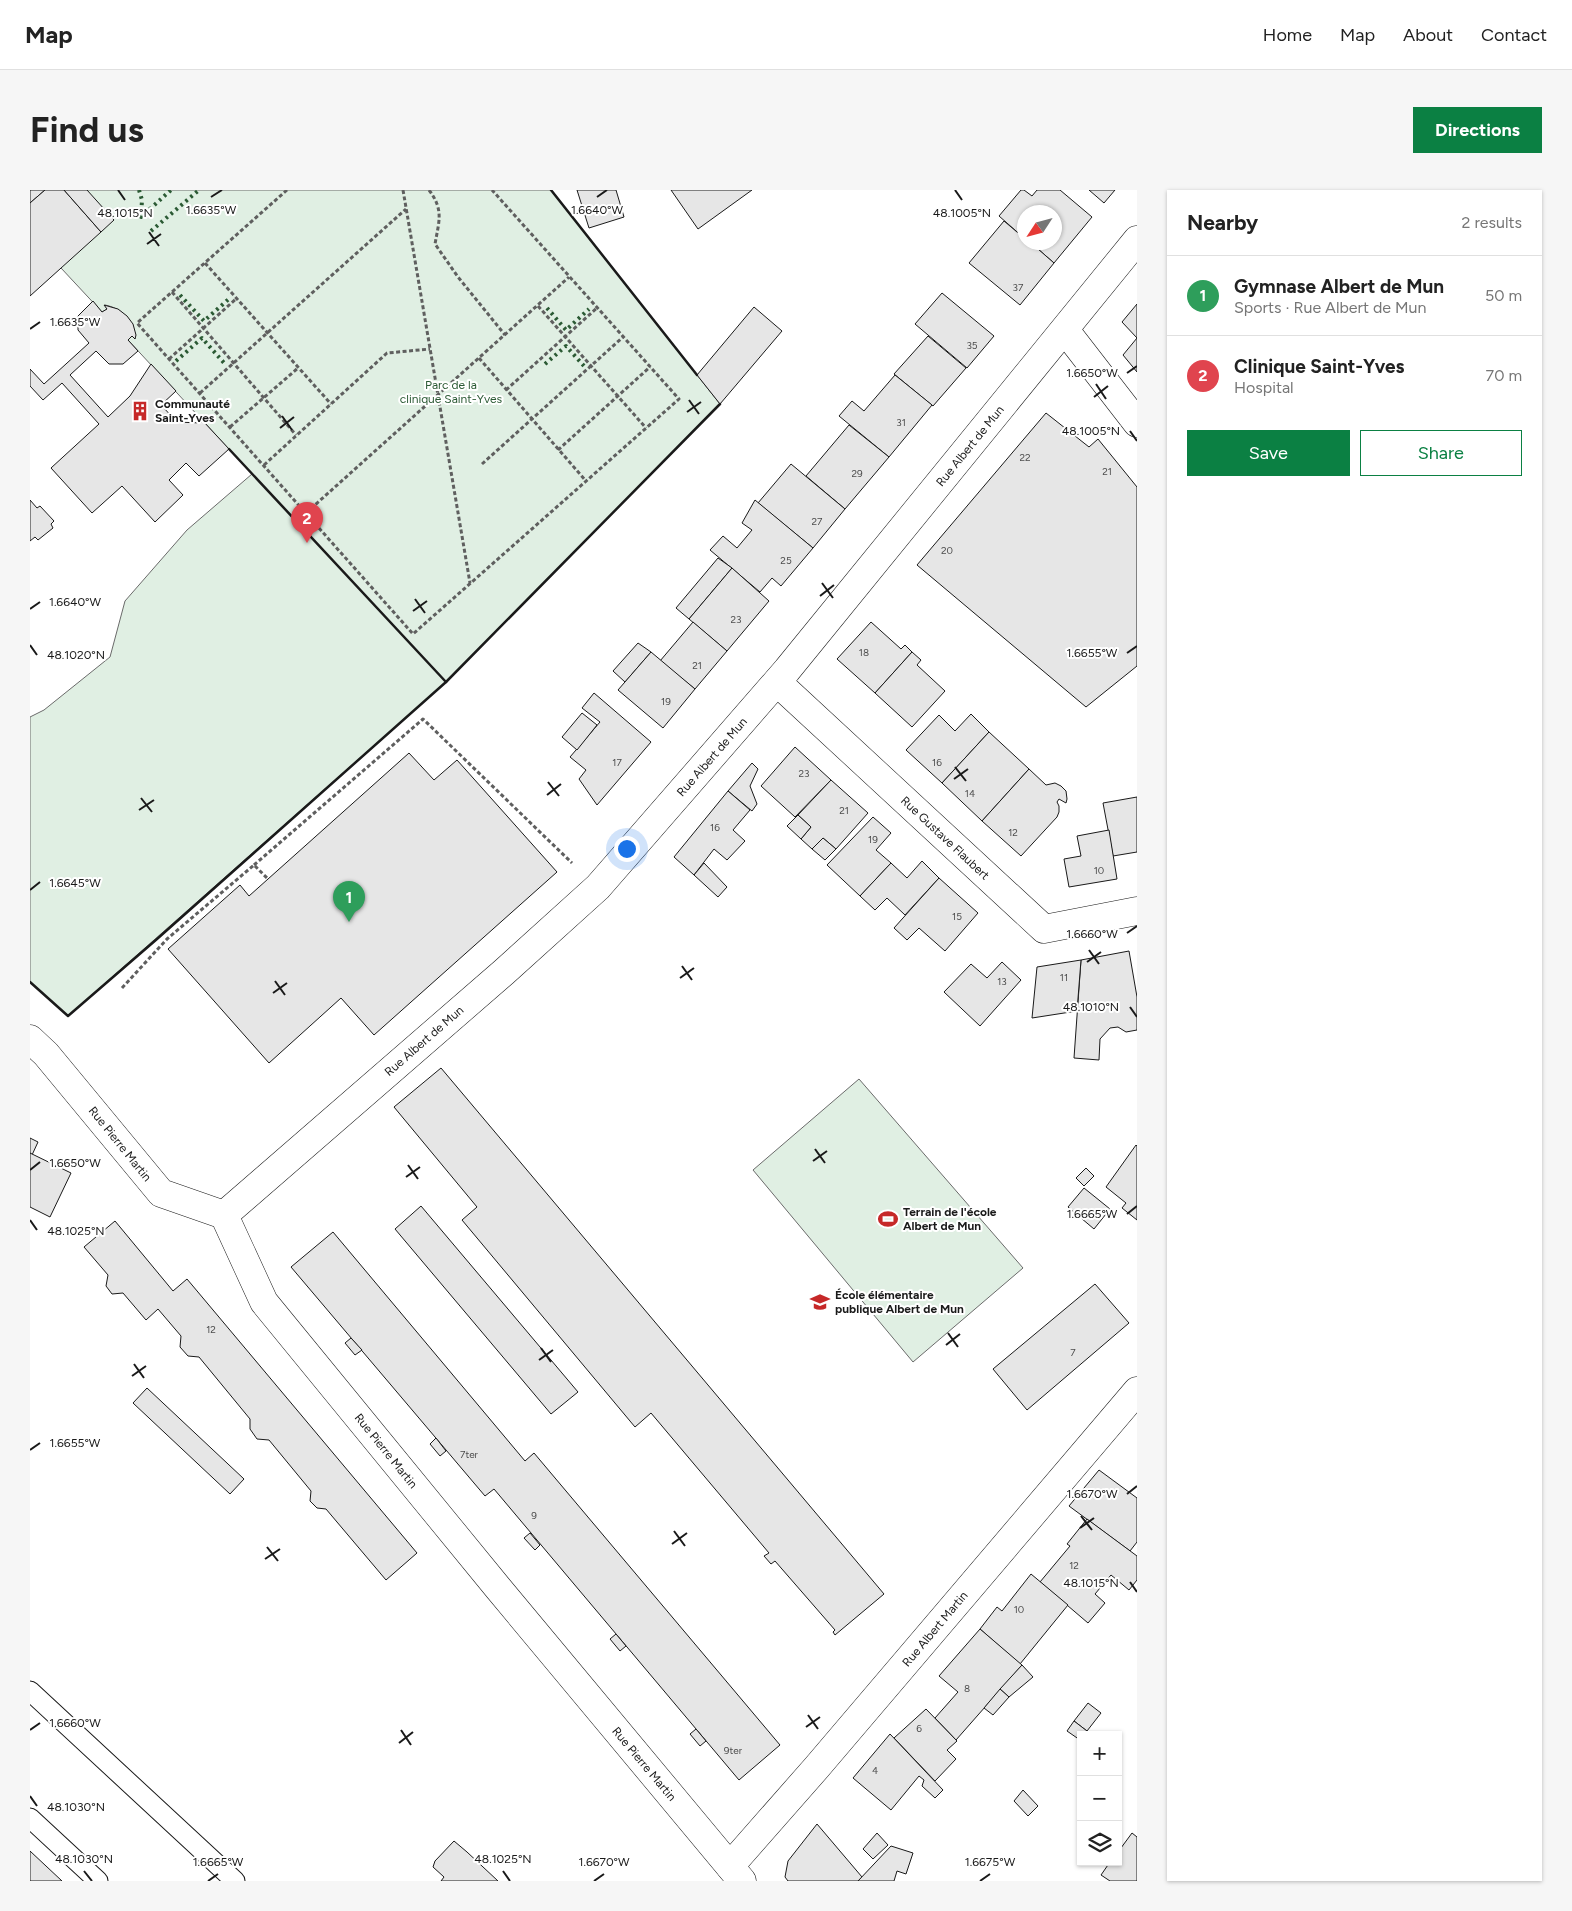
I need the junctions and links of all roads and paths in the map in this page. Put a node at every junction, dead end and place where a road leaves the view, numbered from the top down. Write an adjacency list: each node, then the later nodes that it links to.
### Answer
1 (287, 190): 7 (path)
2 (403, 190): 5 (path)
3 (429, 190): 16 (path)
4 (492, 190): 8 (path)
5 (406, 209): 15 (path); 19 (path)
6 (1137, 240): 14 (street, Rue Albert de Mun)
7 (205, 262): 9 (path); 10 (path)
8 (569, 277): 11 (path); 12 (path)
9 (172, 292): 13 (path); 21 (path)
10 (237, 298): 13 (path); 15 (path)
11 (538, 306): 16 (path); 17 (path)
12 (598, 308): 17 (path); 18 (path)
13 (203, 328): 21 (path); 22 (path)
14 (1065, 330): 33 (street); 43 (street, Rue Albert de Mun)
15 (268, 332): 22 (path); 25 (path)
16 (505, 335): 20 (path)
17 (565, 337): 23 (path); 26 (path)
18 (623, 337): 23 (path); 24 (path)
19 (430, 349): 28 (path); 31 (path)
20 (479, 358): 26 (path); 28 (path)
21 (169, 359): 27 (path)
22 (234, 363): 27 (path); 30 (path)
23 (590, 365): 29 (path); 32 (path)
24 (650, 367): 29 (path); 35 (path)
25 (298, 368): 30 (path); 31 (path)
26 (506, 390): 32 (path)
27 (200, 393): 34 (path)
28 (438, 395): 41 (path); 42 (path)
29 (618, 396): 35 (path); 37 (path)
30 (264, 398): 34 (path); 36 (path)
31 (331, 404): 36 (path)
32 (532, 419): 37 (path); 38 (path)
33 (1137, 423)
34 (230, 427): 39 (path)
35 (646, 428): 40 (path)
36 (296, 436): 39 (path)
37 (558, 450): 40 (path)
38 (482, 464)
39 (264, 465): 41 (path)
40 (586, 481): 42 (path)
41 (306, 514): 42 (path)
42 (470, 583)
43 (777, 682): 46 (street, Rue Albert de Mun); 47 (street, Rue Gustave Flaubert)
44 (254, 864): 45 (path); 46 (path); 48 (path)
45 (268, 880)
46 (598, 887): 50 (street, Rue Albert de Mun)
47 (1137, 911)
48 (122, 988)
49 (30, 1040): 50 (street, Rue Pierre Martin)
50 (224, 1215): 54 (street, Rue Pierre Martin)
51 (1137, 1390): 54 (street, Rue Albert Martin)
52 (30, 1691): 56 (lane)
53 (30, 1818): 55 (lane)
54 (736, 1874)
55 (98, 1881)
56 (236, 1881)

